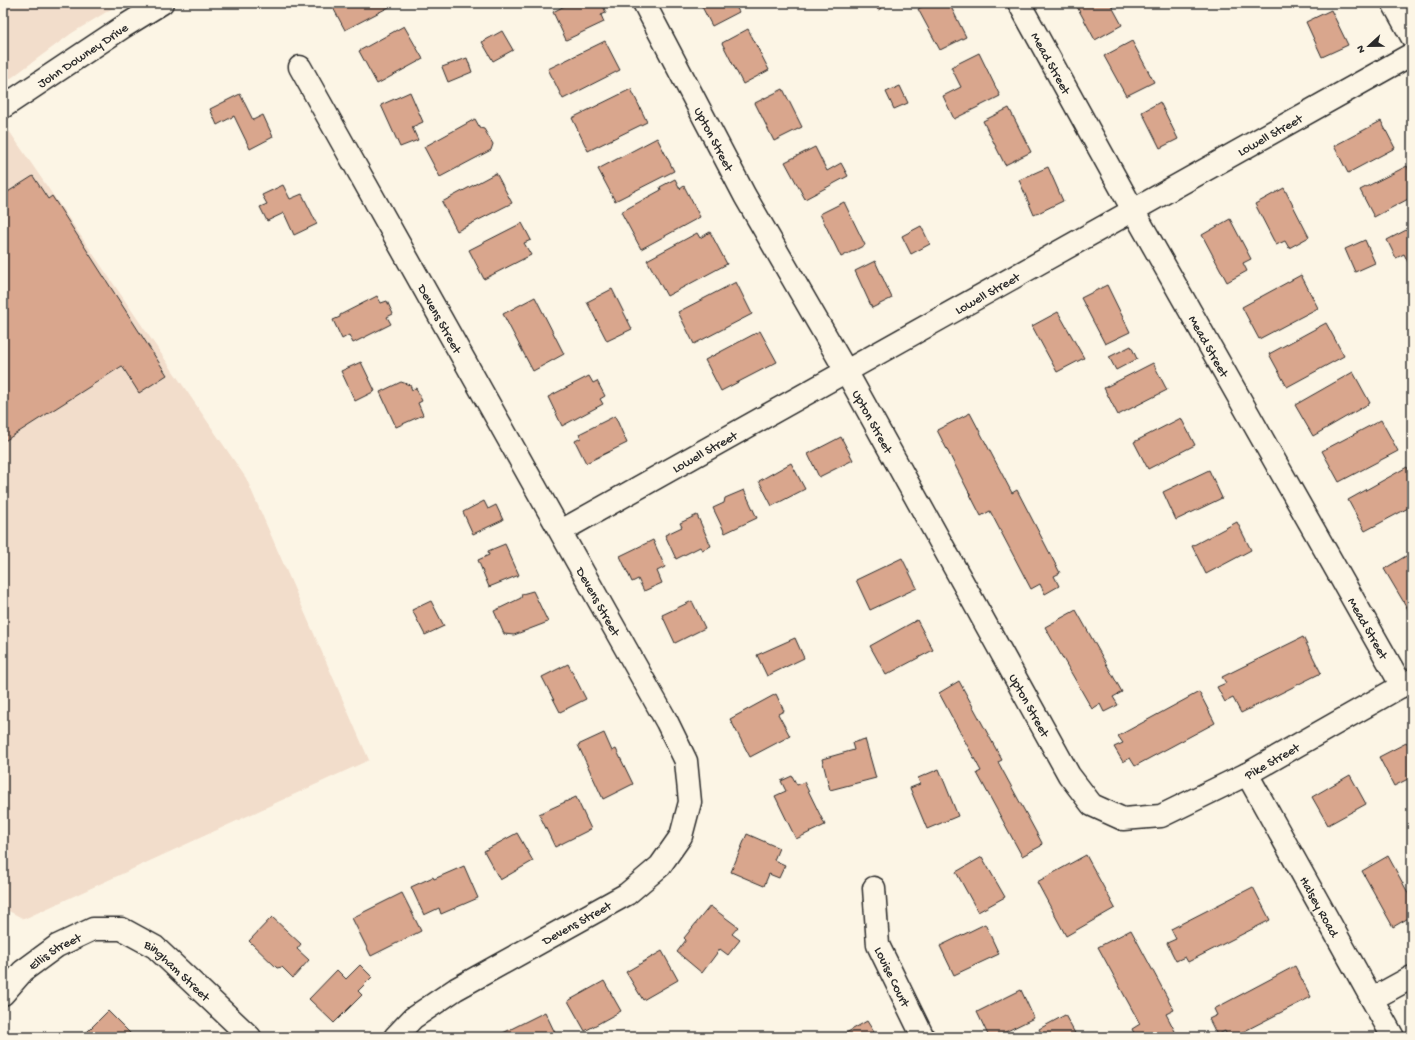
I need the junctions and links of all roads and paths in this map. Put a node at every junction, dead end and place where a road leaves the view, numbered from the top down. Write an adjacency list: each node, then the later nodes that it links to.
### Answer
1 (162, 3): 8 (street, John Downey Drive)
2 (644, 3): 10 (street, Upton Street)
3 (1019, 3): 9 (street, Mead Street)
4 (1393, 3): 5 (street)
5 (1412, 37)
6 (1412, 54): 9 (street, Lowell Street)
7 (300, 67): 11 (street, Devens Street)
8 (3, 107)
9 (1133, 210): 10 (street, Lowell Street); 12 (street, Mead Street)
10 (846, 371): 11 (street, Lowell Street); 14 (street, Upton Street)
11 (561, 531): 21 (street, Devens Street)
12 (1407, 683): 13 (street, Pike Street)
13 (1247, 774): 14 (street, Pike Street); 19 (street, Halsey Road)
14 (1123, 820)
15 (874, 888): 22 (street, Louise Court)
16 (93, 929): 18 (street, Ellis Street); 20 (street, Bingham Street)
17 (1412, 977): 19 (street)
18 (3, 994)
19 (1372, 998): 23 (street, Halsey Road)
20 (250, 1037)
21 (395, 1037)
22 (923, 1037)
23 (1394, 1037)

